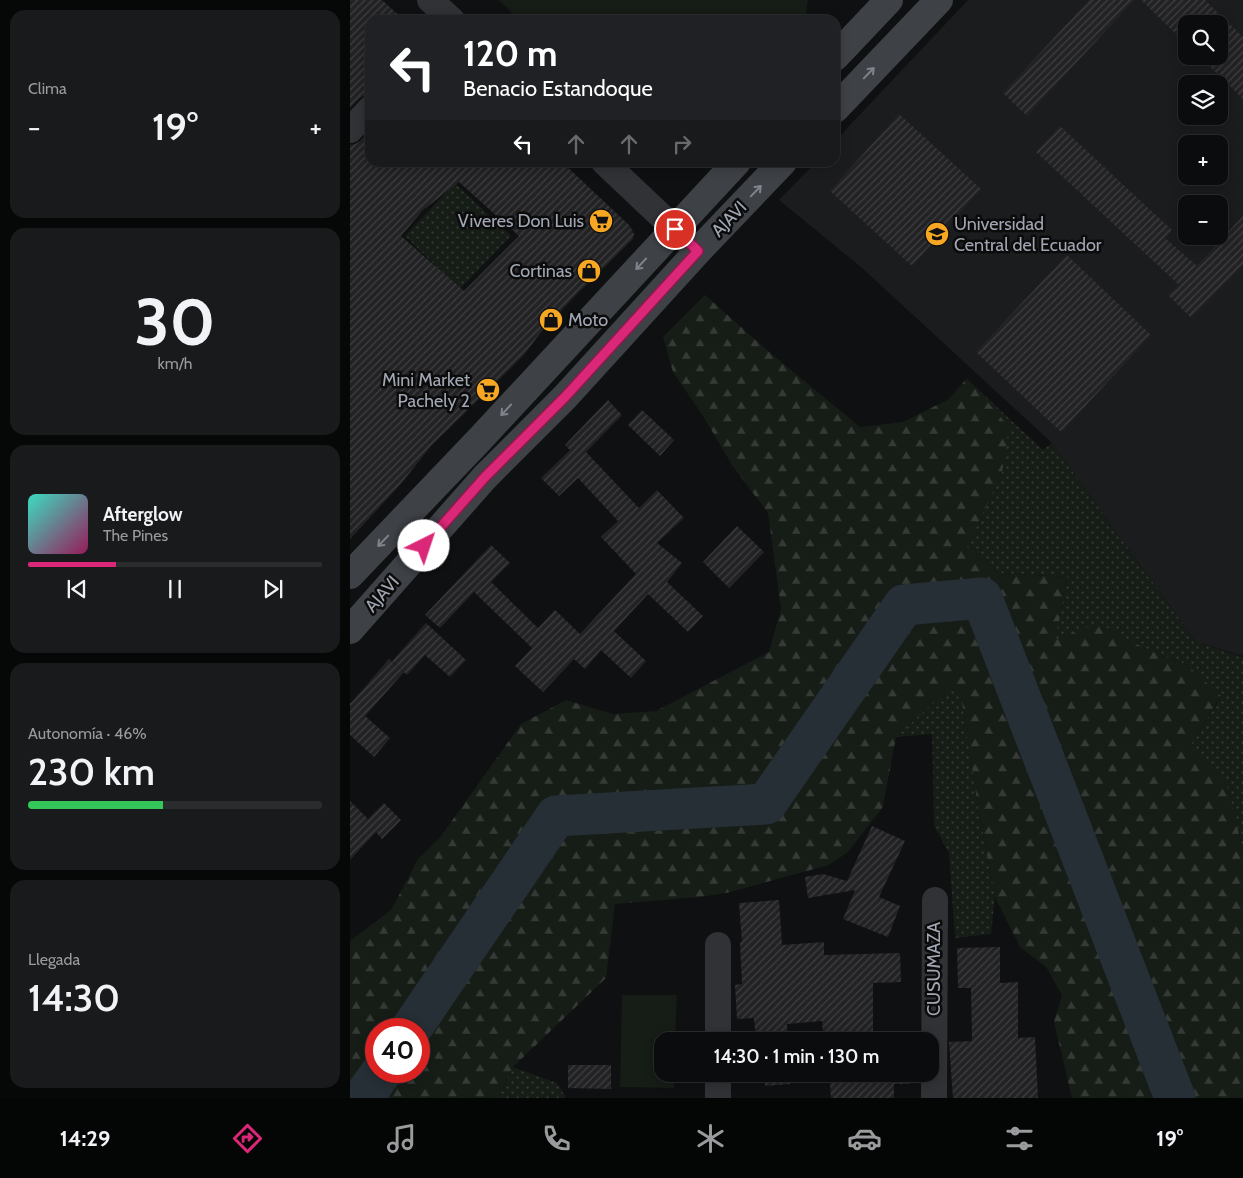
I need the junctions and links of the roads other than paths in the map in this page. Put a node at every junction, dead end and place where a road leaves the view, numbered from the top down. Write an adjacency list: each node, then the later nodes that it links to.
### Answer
1 (430, 0): 4 (street)
2 (889, 0): 5 (street)
3 (939, 0): 6 (street, one-way to 3)
4 (446, 15)
5 (840, 52)
6 (840, 104)
7 (365, 114): 8 (street)
8 (350, 130)
9 (609, 167): 12 (street)
10 (732, 167): 12 (street, AJAVI)
11 (778, 167): 13 (street, AJAVI, one-way to 11)
12 (675, 229): 13 (street); 14 (street, AJAVI, one-way to 14)
13 (698, 251): 15 (street, AJAVI)
14 (350, 575)
15 (350, 630)
16 (935, 900): 21 (street, CUSUMAZA)
17 (718, 945): 18 (street)
18 (718, 1032)
19 (718, 1082): 20 (street)
20 (718, 1098)
21 (934, 1098)

